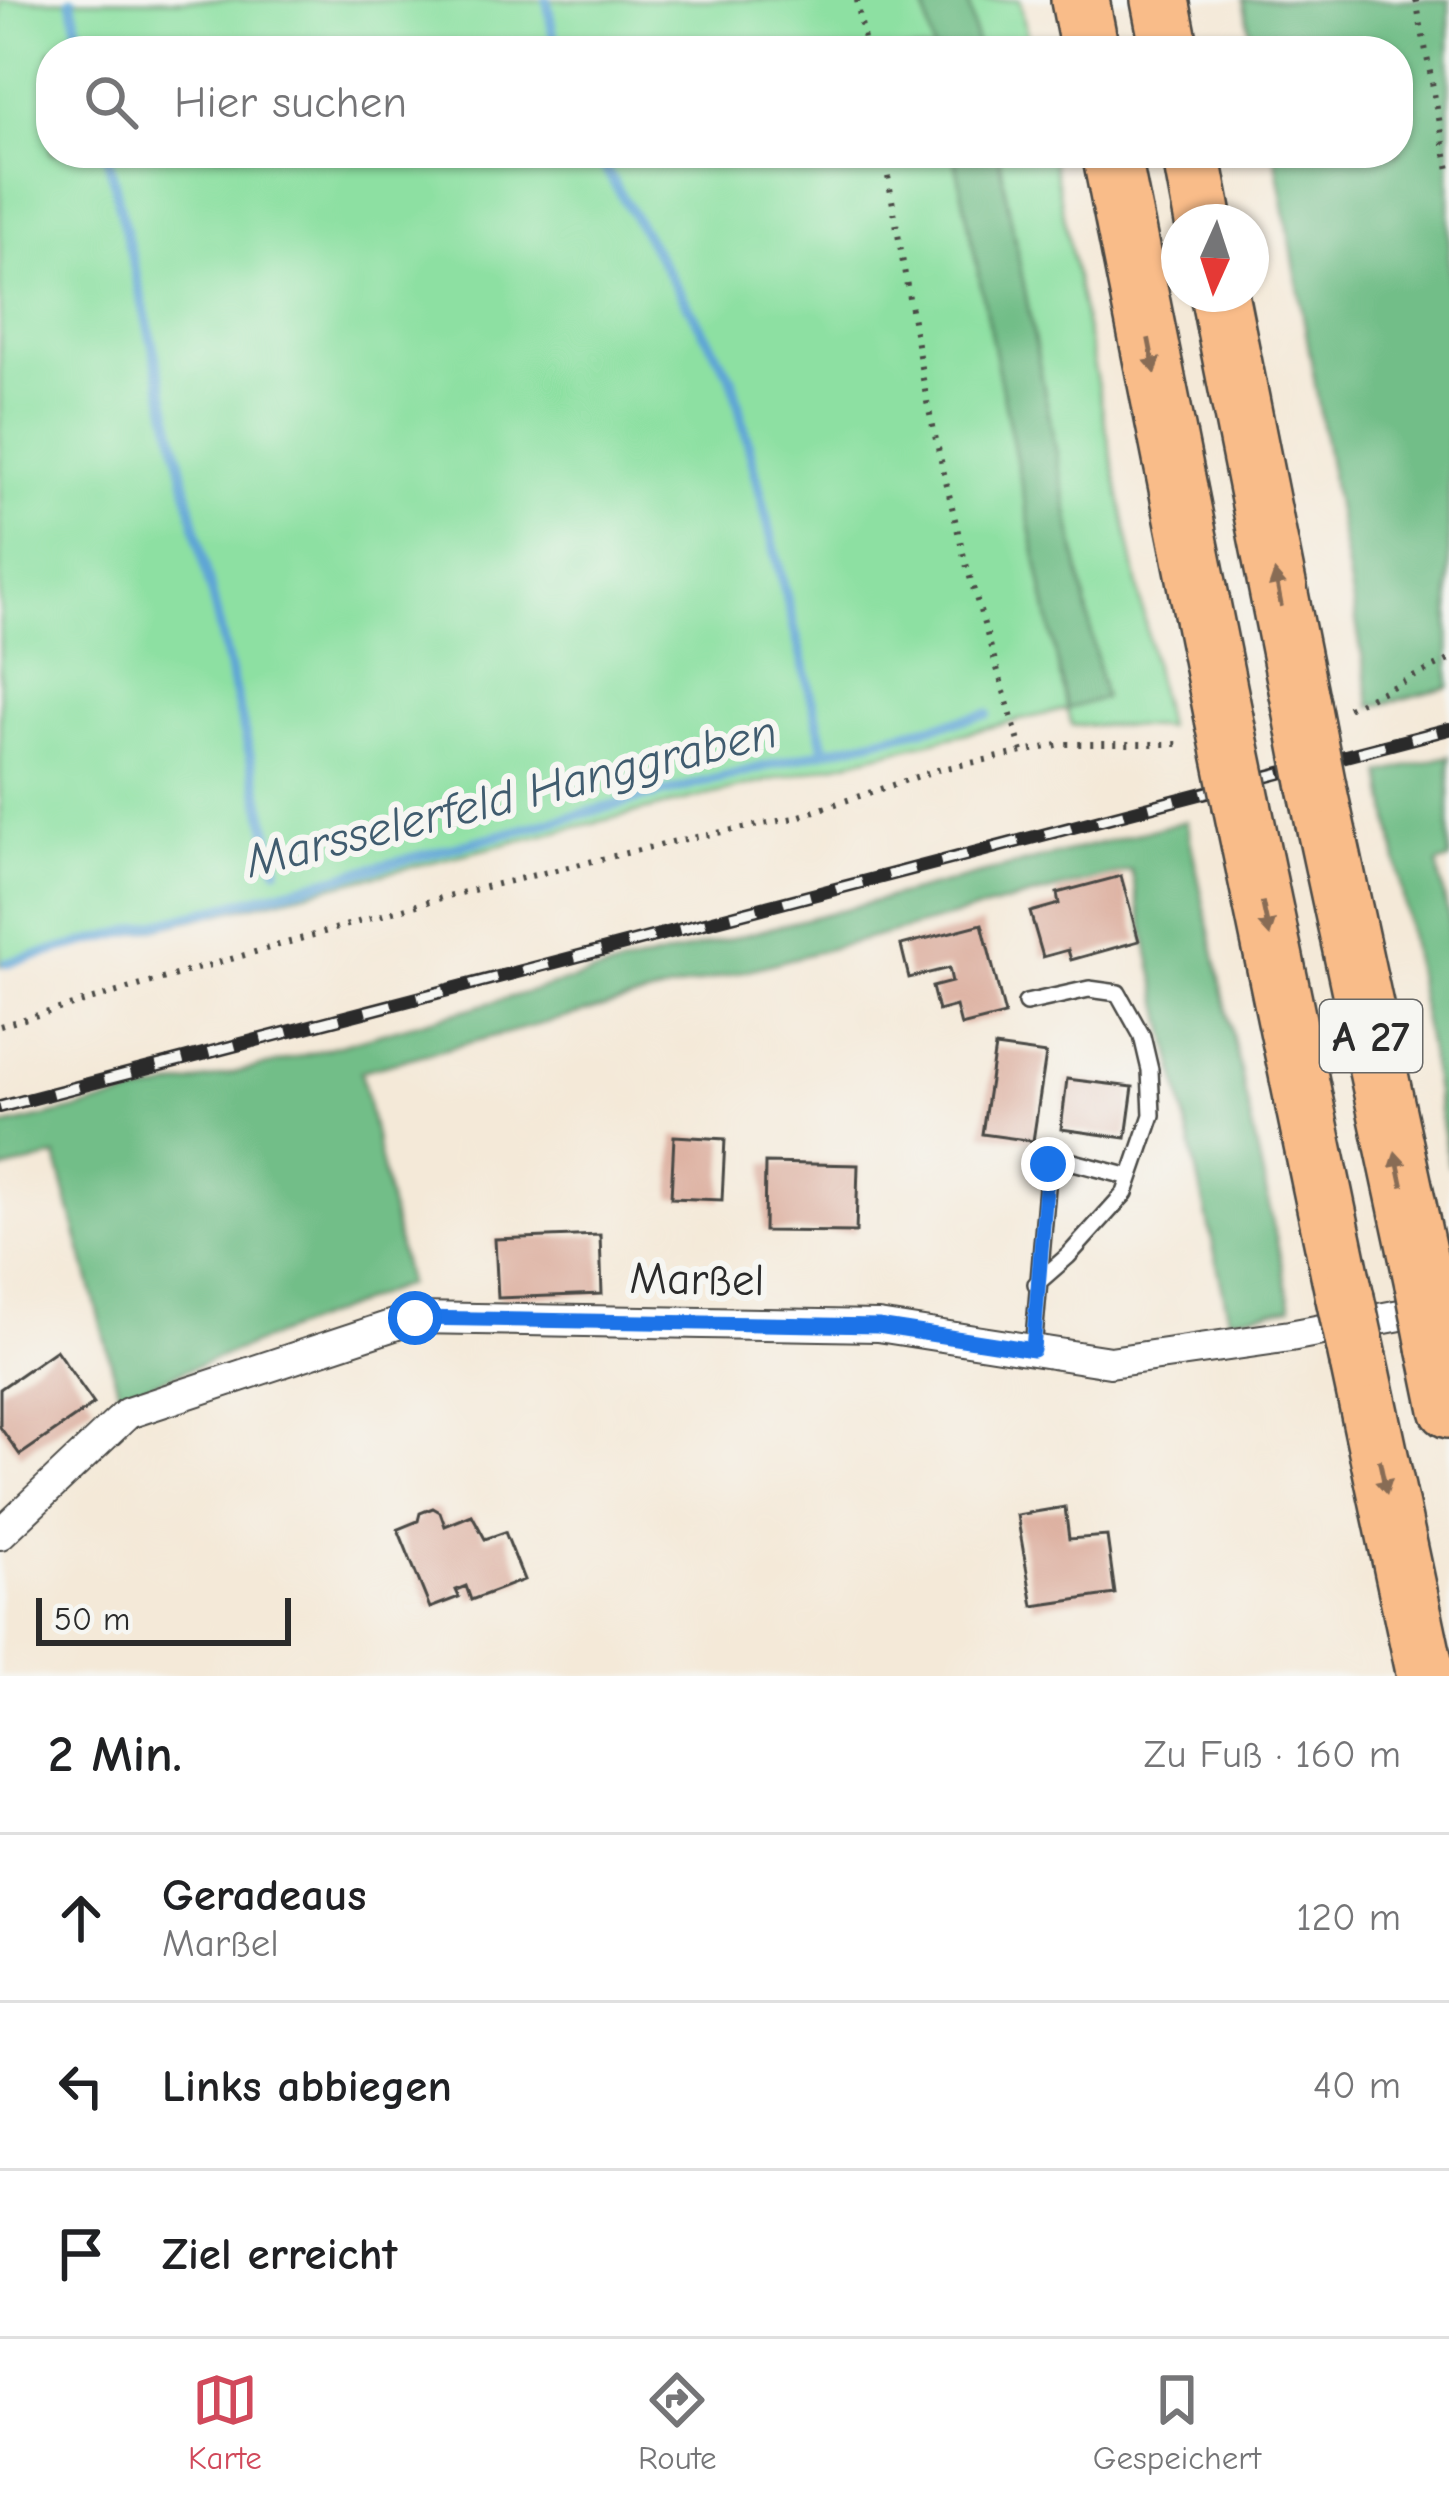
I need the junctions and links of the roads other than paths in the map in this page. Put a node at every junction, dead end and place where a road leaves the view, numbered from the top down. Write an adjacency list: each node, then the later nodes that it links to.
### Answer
1 (1080, 0): 3 (highway)
2 (1160, 0): 4 (highway)
3 (1087, 36)
4 (1167, 36)
5 (1114, 168): 16 (highway, A 27, one-way to 16, bridge)
6 (1194, 168): 7 (highway)
7 (1201, 204)
8 (1223, 312): 12 (highway, A 27, one-way to 8, bridge)
9 (1026, 1003): 10 (lane)
10 (1130, 1177): 11 (lane); 11 (lane)
11 (1036, 1284): 13 (lane)
12 (1436, 1312): 13 (street, Marßel); 14 (highway, A 27)
13 (1033, 1350): 15 (street, Marßel)
14 (1449, 1409)
15 (0, 1534)
16 (1426, 1676)

